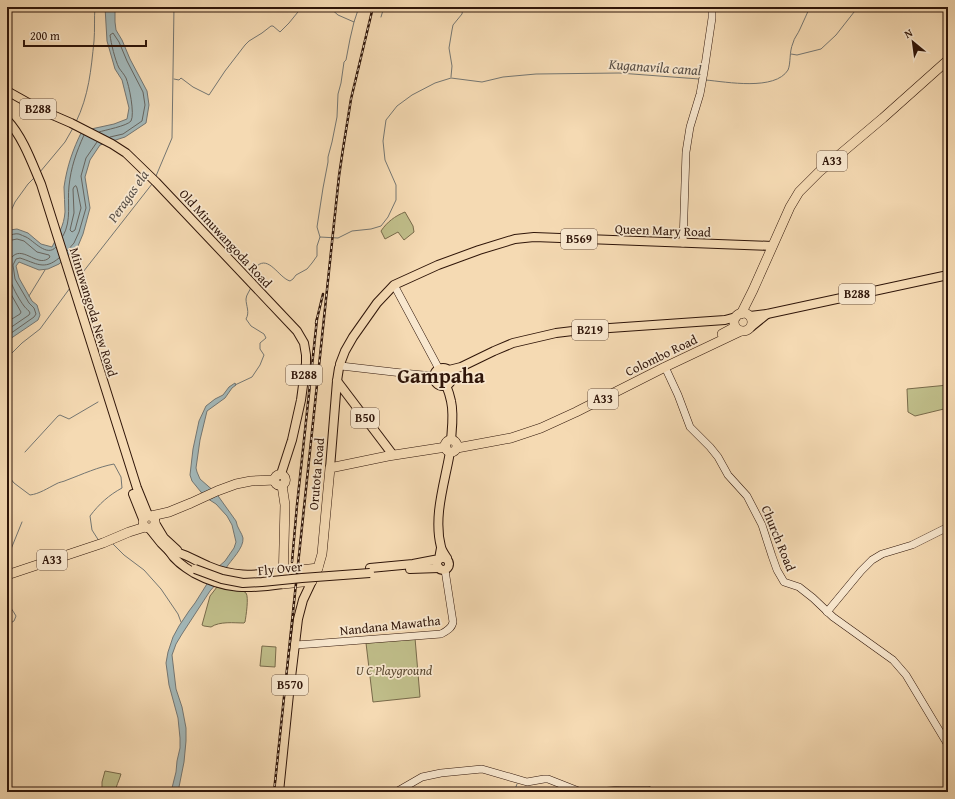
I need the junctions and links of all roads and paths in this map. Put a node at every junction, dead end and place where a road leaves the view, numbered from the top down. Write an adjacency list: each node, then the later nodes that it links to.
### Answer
1 (712, 7): 5 (street)
2 (948, 60): 6 (highway, A33)
3 (7, 91): 21 (main road, Old Minuwangoda Road / B288)
4 (8, 124): 22 (main road, Minuwangoda New Road)
5 (684, 243): 6 (main road, Queen Mary Road / B569); 8 (main road, Queen Mary Road / B569)
6 (772, 246): 10 (highway, A33)
7 (948, 275): 9 (main road, B288)
8 (394, 285): 13 (main road, B569); 14 (street)
9 (767, 314): 10 (main road, B288); 11 (main road, B288)
10 (740, 321): 11 (highway); 12 (highway, Colombo Road / A33); 15 (main road, B219)
11 (751, 327)
12 (664, 365): 18 (highway, Colombo Road / A33); 35 (street, Church Road)
13 (340, 366): 14 (street); 16 (main road, Orutota Road / B569)
14 (436, 372): 15 (main road); 17 (main road)
15 (450, 374): 17 (main road)
16 (337, 380): 19 (main road, B50); 20 (main road, Orutota Road / B569)
17 (446, 385): 18 (main road)
18 (452, 446): 19 (highway, Colombo Road / A33); 26 (main road)
19 (393, 455): 20 (highway, Colombo Road / A33)
20 (330, 468): 28 (highway, Orutota Road)
21 (279, 480): 22 (highway, A33); 31 (highway)
22 (148, 521): 24 (main road); 25 (main road); 32 (highway, A33)
23 (948, 527): 35 (street)
24 (168, 551): 27 (main road); 34 (main road)
25 (179, 553): 27 (main road); 31 (main road)
26 (443, 559): 29 (main road); 30 (main road)
27 (196, 567): 29 (main road, Fly Over, bridge)
28 (318, 568): 31 (highway); 33 (highway, Orutota Road)
29 (383, 569): 30 (main road)
30 (442, 569): 36 (street, Nandana Mawatha)
31 (283, 572): 34 (highway)
32 (8, 575)
33 (312, 581): 34 (highway); 36 (main road, B570)
34 (283, 584)
35 (826, 612): 37 (street, Church Road)
36 (295, 645): 39 (main road, B570)
37 (948, 744)
38 (648, 790): 44 (street)
39 (279, 792)
40 (328, 792): 41 (street)
41 (342, 792)
42 (396, 792): 43 (street)
43 (581, 792)
44 (594, 792)

